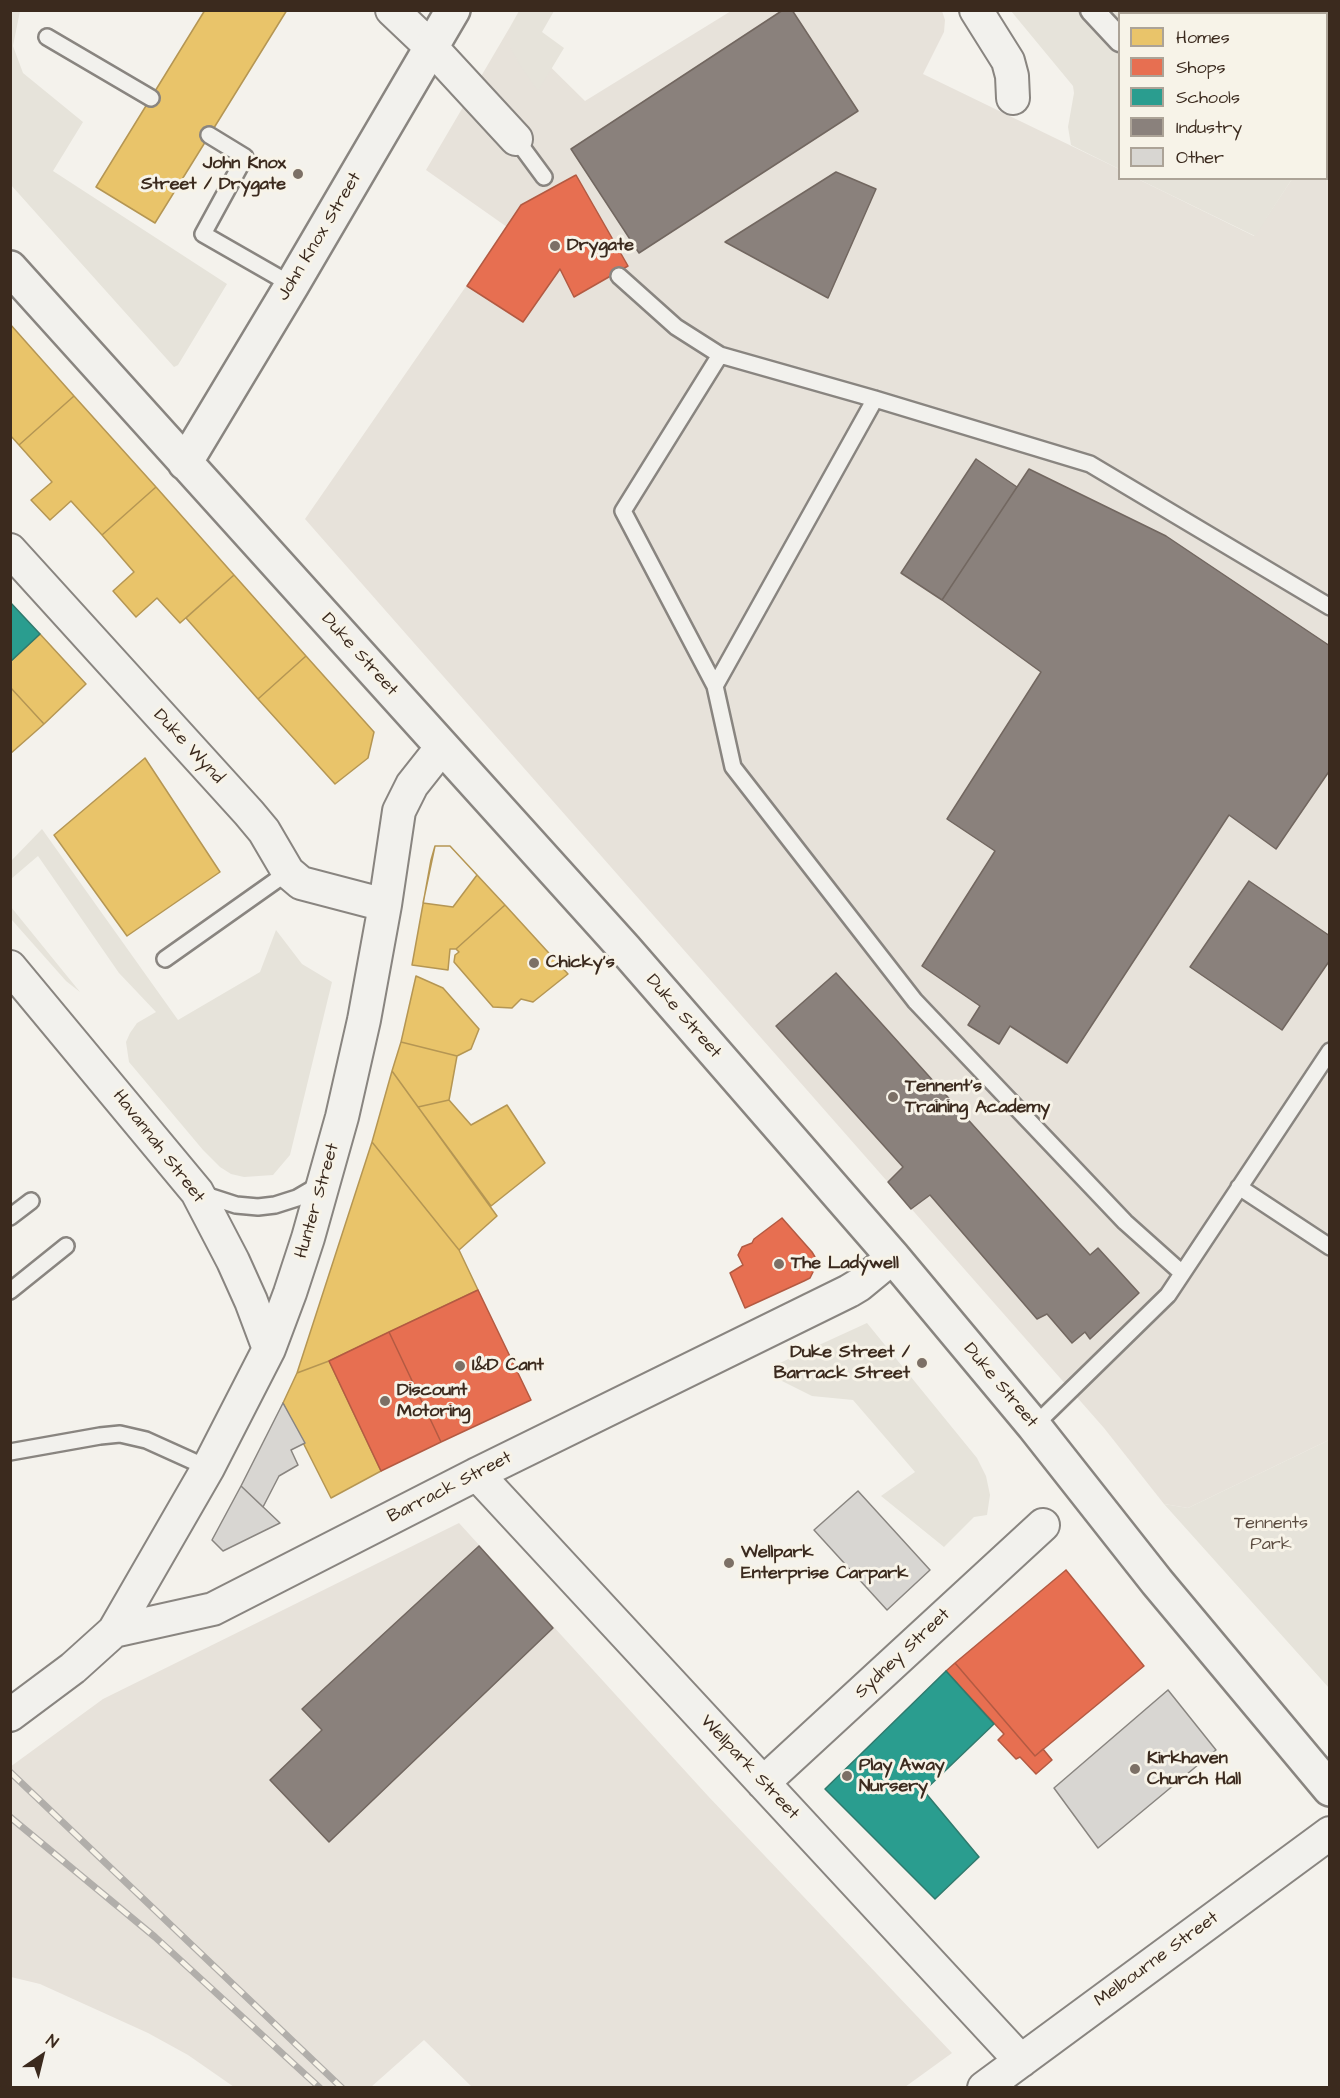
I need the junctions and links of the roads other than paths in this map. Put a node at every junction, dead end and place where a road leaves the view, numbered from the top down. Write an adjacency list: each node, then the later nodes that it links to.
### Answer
1 (392, 10): 7 (street)
2 (453, 10): 7 (street, John Knox Street)
3 (976, 10): 9 (street)
4 (1092, 10): 6 (street)
5 (47, 37): 8 (lane)
6 (1118, 39)
7 (432, 48): 11 (street); 15 (street, John Knox Street)
8 (151, 98)
9 (1013, 98)
10 (208, 135): 15 (lane)
11 (516, 139): 12 (lane)
12 (544, 177)
13 (10, 268): 18 (street, Duke Street)
14 (619, 276): 16 (lane)
15 (292, 285): 18 (street, John Knox Street)
16 (720, 355): 17 (lane); 21 (lane)
17 (875, 399): 20 (lane); 21 (lane)
18 (184, 463): 22 (street, Duke Street)
19 (10, 550): 23 (street, Duke Wynd)
20 (1329, 607)
21 (715, 686): 36 (lane)
22 (442, 747): 24 (street, Hunter Street); 35 (street, Duke Street)
23 (288, 872): 24 (street); 25 (lane)
24 (385, 905): 28 (street, Hunter Street)
25 (165, 959)
26 (10, 967): 30 (street, Havannah Street)
27 (1329, 1051): 29 (lane)
28 (324, 1182): 30 (lane); 38 (street, Hunter Street)
29 (1239, 1187): 34 (lane); 36 (lane)
30 (197, 1192): 38 (street, Havannah Street)
31 (31, 1201): 32 (lane)
32 (10, 1217)
33 (66, 1246): 37 (lane)
34 (1329, 1247)
35 (893, 1257): 39 (street, Duke Street); 42 (street, Barrack Street)
36 (1182, 1273): 39 (lane)
37 (10, 1291)
38 (269, 1349): 41 (street, Hunter Street)
39 (1034, 1426): 47 (street, Duke Street)
40 (10, 1452): 41 (lane)
41 (208, 1468): 44 (street, Hunter Street)
42 (477, 1474): 44 (street, Barrack Street); 46 (street, Wellpark Street)
43 (1043, 1525): 46 (street, Sydney Street)
44 (114, 1631): 45 (street, Barrack Street)
45 (10, 1715)
46 (763, 1783): 49 (street, Wellpark Street)
47 (1329, 1789)
48 (1329, 1833): 49 (street, Melbourne Street)
49 (1021, 2061): 50 (street, Melbourne Street)
50 (984, 2088)

